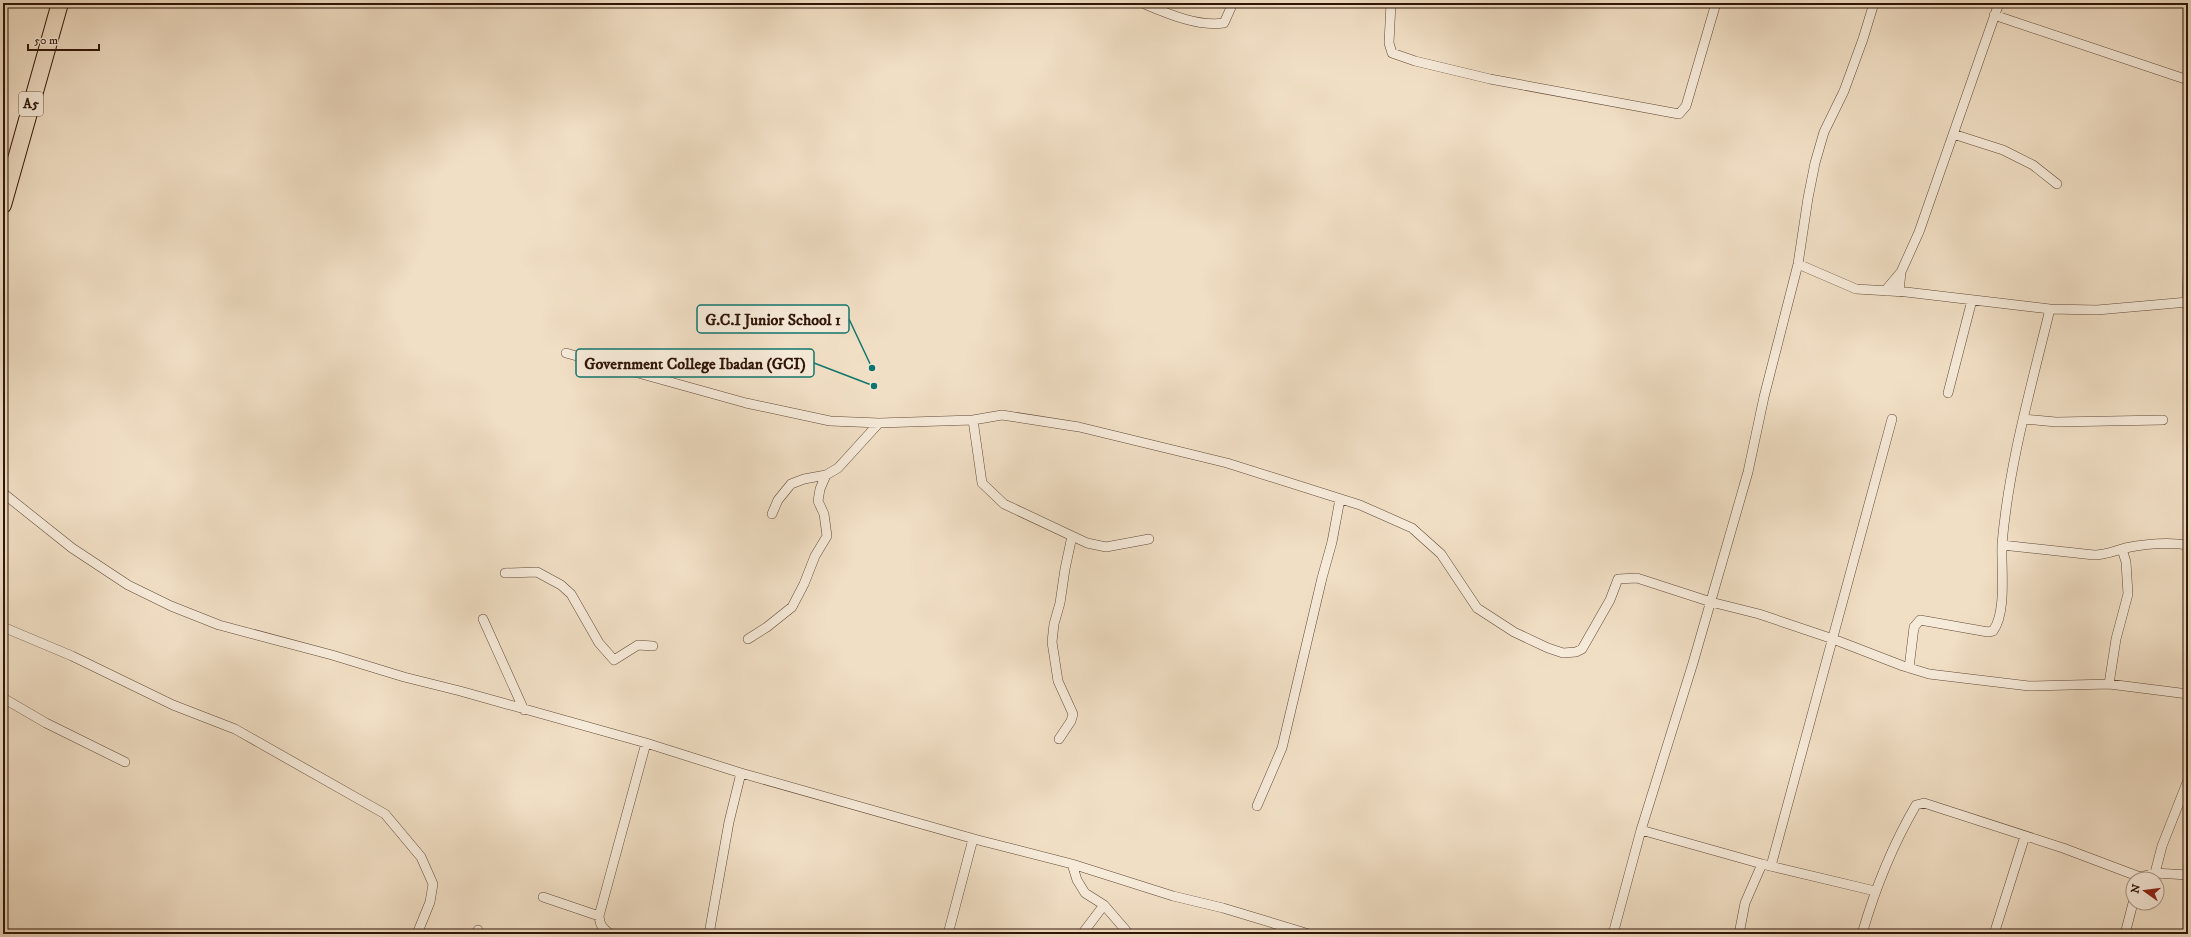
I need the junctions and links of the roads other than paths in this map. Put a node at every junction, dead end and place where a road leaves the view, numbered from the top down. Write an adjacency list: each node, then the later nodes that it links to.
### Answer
1 (60, 3): 12 (highway, A5)
2 (1142, 3): 3 (street)
3 (1233, 3)
4 (1391, 3): 5 (street)
5 (1716, 3)
6 (1874, 3): 13 (street)
7 (1999, 3): 8 (street)
8 (1994, 15): 9 (street); 10 (street)
9 (2188, 80)
10 (1953, 134): 11 (street); 15 (street)
11 (2057, 184)
12 (3, 205)
13 (1798, 264): 16 (street); 38 (street)
14 (2188, 270): 19 (street)
15 (1901, 272): 16 (street); 17 (street)
16 (1885, 291): 17 (street)
17 (1899, 292): 18 (street)
18 (1972, 300): 20 (street); 22 (street)
19 (2188, 302): 20 (street)
20 (2050, 309): 24 (street)
21 (566, 353): 27 (street)
22 (1948, 393)
23 (1892, 419): 42 (street)
24 (2023, 419): 26 (street); 34 (street)
25 (973, 420): 27 (street); 30 (street); 32 (street)
26 (2162, 420)
27 (879, 422): 28 (street)
28 (826, 475): 31 (street); 41 (street)
29 (3, 493): 48 (street)
30 (1340, 499): 38 (street); 54 (street)
31 (772, 514)
32 (1072, 536): 33 (street); 49 (street)
33 (1149, 539)
34 (2002, 545): 36 (street); 44 (street)
35 (2188, 545): 36 (street)
36 (2122, 549): 45 (street)
37 (505, 573): 43 (street)
38 (1711, 602): 42 (street); 55 (street)
39 (483, 619): 48 (street)
40 (3, 627): 69 (street)
41 (748, 639)
42 (1833, 639): 44 (street); 59 (street)
43 (653, 646)
44 (1908, 668): 45 (street)
45 (2109, 684): 46 (street)
46 (2188, 694)
47 (3, 698): 51 (street)
48 (524, 710): 50 (street)
49 (1059, 739)
50 (646, 744): 52 (street); 68 (street)
51 (125, 762)
52 (741, 773): 57 (street); 71 (street)
53 (2188, 780): 60 (street)
54 (1257, 806)
55 (1641, 830): 59 (street); 76 (street)
56 (2025, 836): 61 (street); 64 (street); 79 (street)
57 (973, 839): 58 (street); 72 (street)
58 (1072, 864): 66 (street); 75 (street)
59 (1767, 865): 64 (street); 77 (street)
60 (2156, 871)
61 (2125, 873)
62 (2165, 874): 63 (street)
63 (2188, 875)
64 (1875, 890): 78 (street)
65 (543, 897): 68 (street)
66 (1104, 905): 73 (street); 74 (street)
67 (2131, 911): 80 (street)
68 (599, 916): 70 (street)
69 (417, 934)
70 (611, 934)
71 (709, 934)
72 (948, 934)
73 (1082, 934)
74 (1129, 934)
75 (1309, 934)
76 (1613, 934)
77 (1740, 934)
78 (1862, 934)
79 (1994, 934)
80 (2124, 934)

